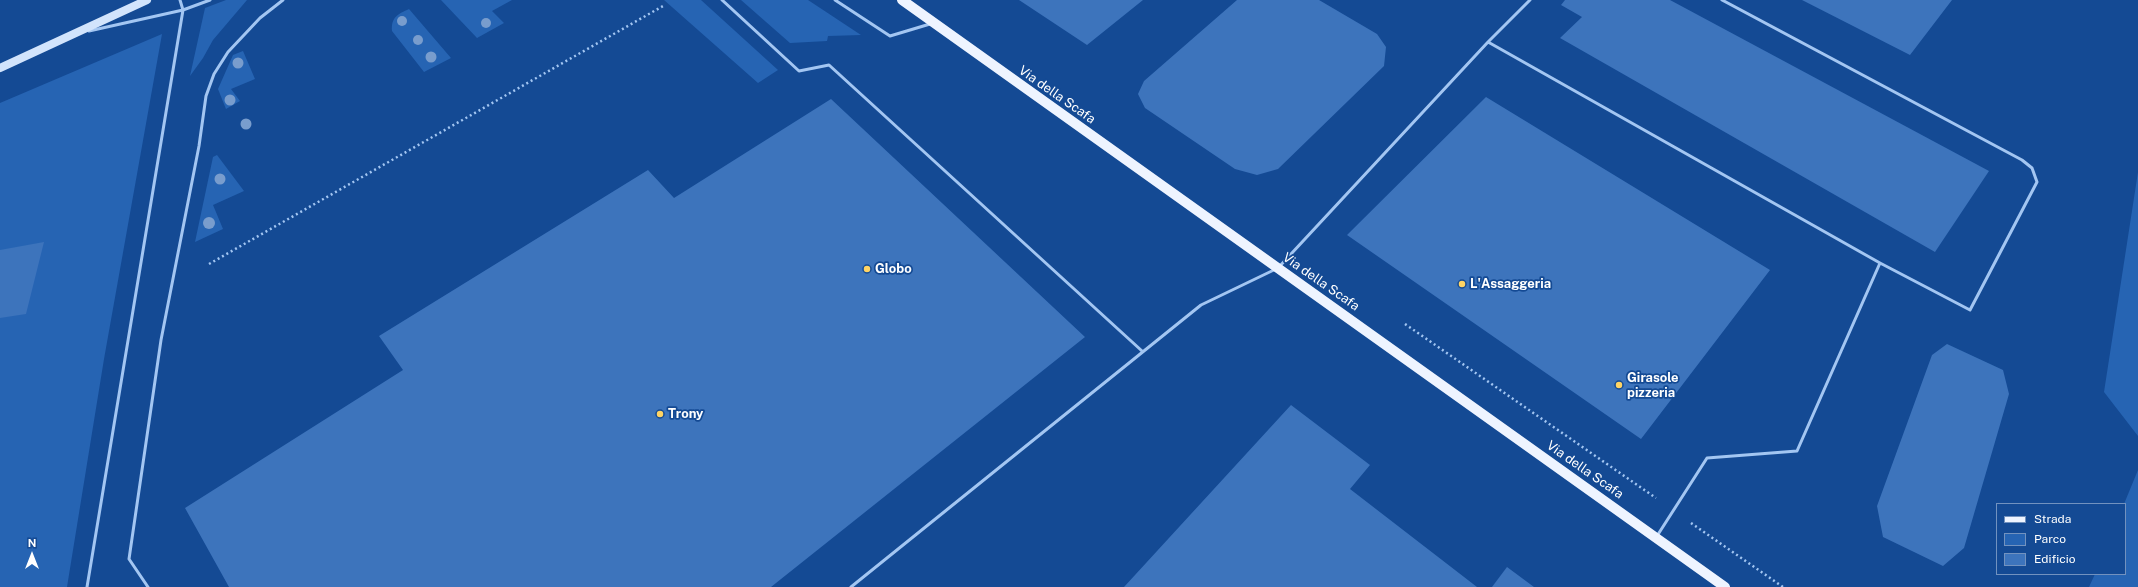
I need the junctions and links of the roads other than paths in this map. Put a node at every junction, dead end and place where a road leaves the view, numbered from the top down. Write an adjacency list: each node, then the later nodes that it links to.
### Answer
1 (147, 0): 12 (main road)
2 (180, 0): 10 (lane)
3 (210, 0): 10 (lane)
4 (283, 0): 20 (lane)
5 (722, 0): 17 (lane)
6 (835, 0): 11 (lane)
7 (902, 0): 11 (main road, Via della Scafa)
8 (1530, 0): 13 (lane)
9 (1722, 0): 15 (lane)
10 (183, 10): 12 (lane); 19 (lane)
11 (933, 23): 16 (main road, Via della Scafa)
12 (81, 32): 14 (main road)
13 (1488, 42): 15 (lane); 16 (lane)
14 (0, 68)
15 (1880, 263): 18 (lane)
16 (1278, 268): 17 (lane); 18 (main road, Via della Scafa)
17 (1142, 351): 21 (lane)
18 (1656, 537): 22 (main road, Via della Scafa)
19 (87, 587)
20 (148, 587)
21 (851, 587)
22 (1725, 587)

